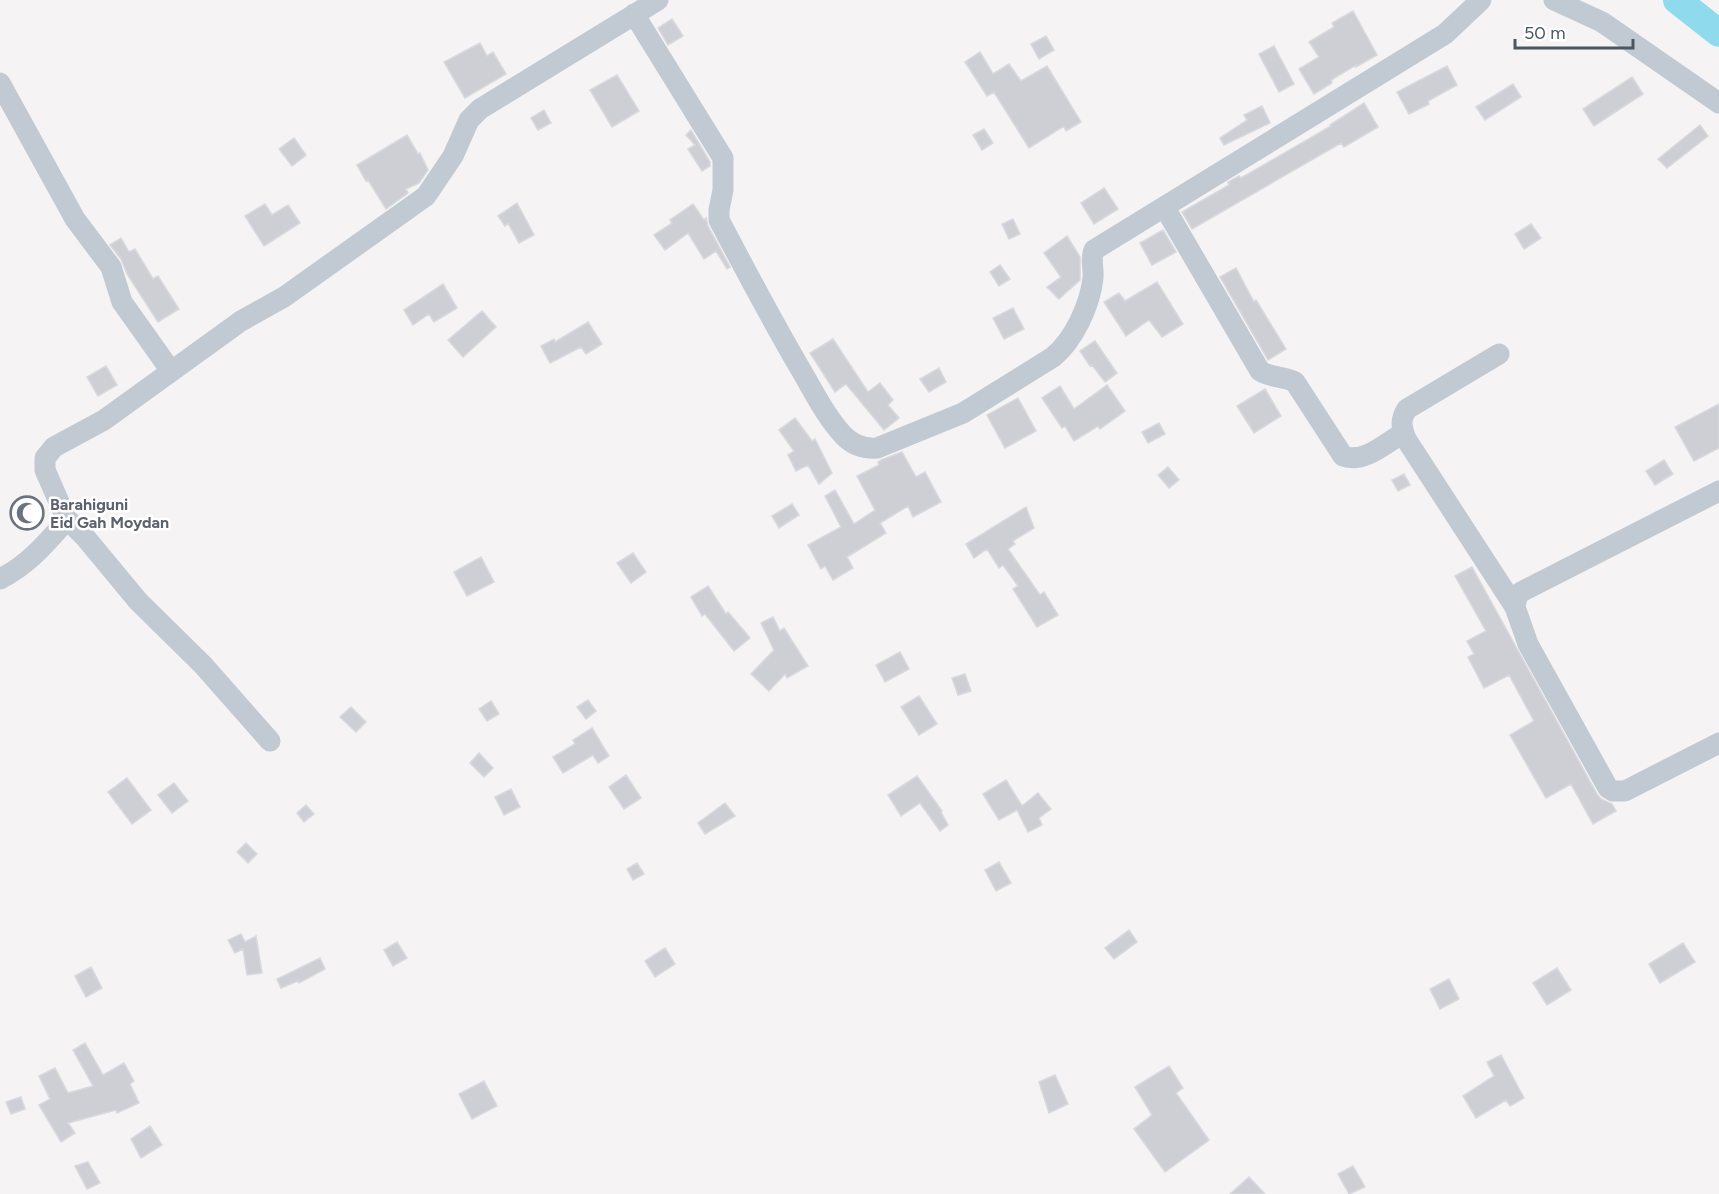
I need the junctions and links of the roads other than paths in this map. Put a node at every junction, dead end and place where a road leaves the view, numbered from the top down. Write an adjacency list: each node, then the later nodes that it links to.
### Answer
1 (658, 0): 4 (street)
2 (1481, 0): 7 (street)
3 (1554, 0): 6 (street)
4 (634, 14): 7 (street); 9 (street)
5 (0, 83): 9 (street)
6 (1719, 103)
7 (1165, 208): 10 (street)
8 (1499, 354): 10 (street)
9 (171, 371): 12 (street)
10 (1403, 433): 14 (street)
11 (1719, 490): 14 (street)
12 (66, 518): 13 (street); 15 (street)
13 (0, 579)
14 (1515, 607): 16 (street)
15 (270, 741)
16 (1719, 743)

